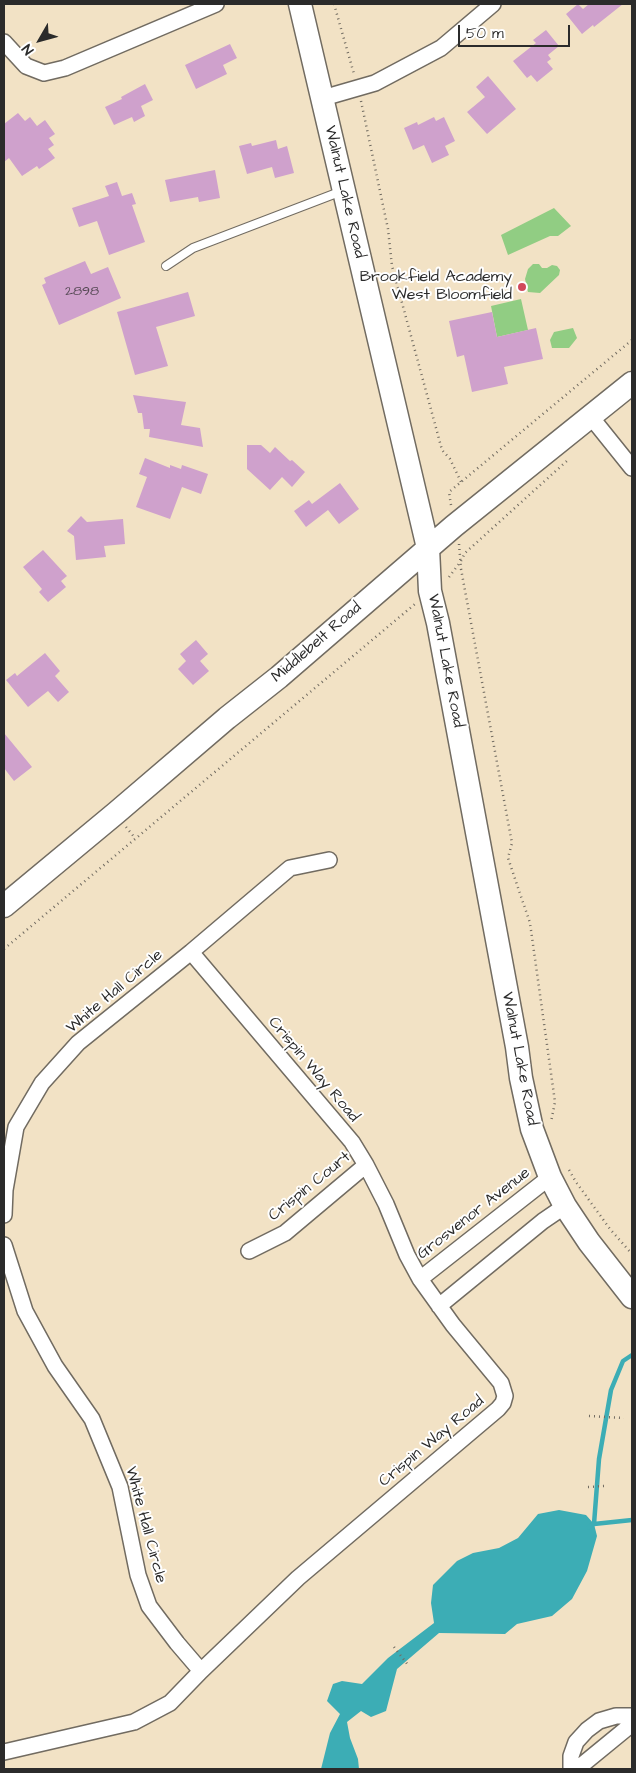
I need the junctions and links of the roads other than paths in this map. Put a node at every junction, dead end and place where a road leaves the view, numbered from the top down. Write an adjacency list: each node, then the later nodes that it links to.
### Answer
1 (216, 4): 4 (street)
2 (300, 4): 5 (street, Walnut Lake Road)
3 (493, 4): 5 (street)
4 (4, 42)
5 (323, 98): 6 (street, Walnut Lake Road)
6 (344, 190): 7 (lane); 11 (street, Walnut Lake Road)
7 (166, 266)
8 (632, 382): 9 (street, Middlebelt Road)
9 (591, 417): 10 (street); 11 (street, Middlebelt Road)
10 (632, 468)
11 (428, 548): 13 (street, Middlebelt Road); 16 (street, Walnut Lake Road)
12 (329, 860): 14 (street, White Hall Circle)
13 (4, 906)
14 (191, 952): 15 (street, Crispin Way Road); 18 (street, White Hall Circle)
15 (366, 1165): 20 (street, Crispin Court); 21 (street, Crispin Way Road)
16 (558, 1172): 17 (street, Walnut Lake Road); 21 (street, Grosvenor Avenue)
17 (565, 1206): 22 (street, Walnut Lake Road); 23 (street)
18 (4, 1215)
19 (4, 1245): 24 (street, White Hall Circle)
20 (249, 1251)
21 (420, 1279): 23 (street, Crispin Way Road)
22 (632, 1297)
23 (438, 1306): 24 (street, Crispin Way Road)
24 (201, 1671): 27 (street, Crispin Way Road)
25 (632, 1716): 28 (street)
26 (632, 1724): 29 (street)
27 (9, 1750)
28 (571, 1769)
29 (577, 1769)

